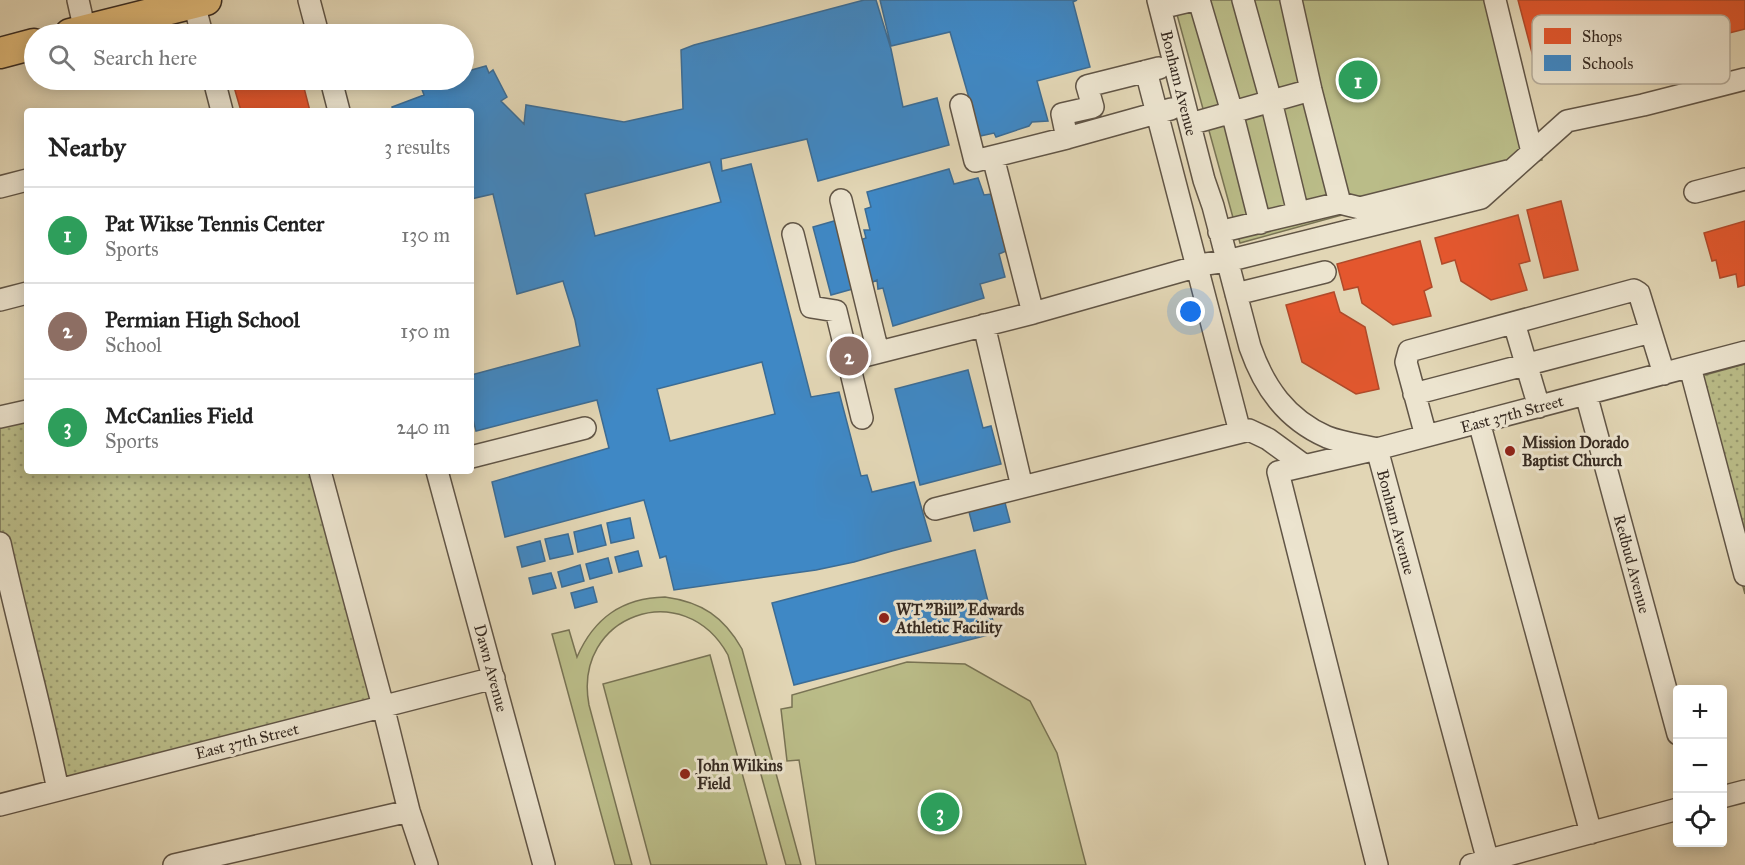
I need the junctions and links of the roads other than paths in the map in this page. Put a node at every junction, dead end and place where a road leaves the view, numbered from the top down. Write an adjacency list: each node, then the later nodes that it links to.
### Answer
1 (78, 0): 9 (street)
2 (309, 0): 12 (street)
3 (1196, 0): 8 (street); 28 (street)
4 (1243, 0): 23 (street)
5 (1291, 0): 22 (street)
6 (1495, 0): 31 (street)
7 (197, 1): 10 (highway); 11 (street)
8 (1159, 4): 15 (street, Bonham Avenue)
9 (78, 24)
10 (111, 24)
11 (200, 24)
12 (315, 24)
13 (24, 46): 14 (highway)
14 (0, 52)
15 (1174, 64): 16 (street); 29 (street, Bonham Avenue)
16 (1146, 71): 27 (street); 30 (street)
17 (1745, 79): 18 (street)
18 (1730, 83)
19 (1725, 84): 31 (street)
20 (217, 90): 25 (street)
21 (334, 90): 26 (street)
22 (1311, 90): 23 (street); 41 (street)
23 (1271, 101): 28 (street); 42 (street)
24 (961, 105): 32 (street)
25 (221, 108)
26 (338, 108)
27 (1157, 112): 29 (street); 30 (street); 38 (street)
28 (1232, 112): 29 (street); 43 (street)
29 (1187, 114): 35 (street, Bonham Avenue)
30 (1067, 138): 32 (street)
31 (1532, 152): 33 (street)
32 (993, 157): 52 (street)
33 (1512, 170): 41 (street); 46 (street)
34 (1745, 179): 39 (street)
35 (1204, 180): 38 (street); 44 (street, Bonham Avenue)
36 (24, 181): 37 (street)
37 (0, 187)
38 (1176, 187): 47 (street)
39 (1695, 192)
40 (841, 200): 57 (street)
41 (1340, 203): 42 (street)
42 (1298, 213): 43 (street)
43 (1260, 223): 44 (street)
44 (1219, 232): 46 (street, Bonham Avenue)
45 (793, 234): 60 (street)
46 (1227, 261): 47 (street); 50 (street, Bonham Avenue)
47 (1197, 266): 52 (street); 59 (street)
48 (1324, 272): 50 (street)
49 (24, 294): 51 (street)
50 (1236, 294): 56 (street, Bonham Avenue)
51 (0, 300)
52 (1033, 313): 54 (street)
53 (1514, 323): 55 (street); 61 (street); 64 (street)
54 (984, 326): 57 (street); 79 (street)
55 (1651, 332): 61 (street); 63 (street)
56 (1250, 347): 59 (street); 74 (street, Bonham Avenue)
57 (878, 352): 60 (street)
58 (1745, 352): 62 (street, East 37th Street)
59 (1220, 354): 72 (street)
60 (848, 360): 69 (street)
61 (1527, 363): 64 (street); 66 (street)
62 (1689, 367): 63 (street, East 37th Street); 82 (street)
63 (1664, 374): 65 (street, East 37th Street)
64 (1414, 394): 73 (street)
65 (1586, 394): 66 (street, East 37th Street); 85 (street, Redbud Avenue)
66 (1539, 407): 70 (street, East 37th Street)
67 (24, 412): 68 (street)
68 (0, 417)
69 (862, 418)
70 (1479, 422): 73 (street, East 37th Street); 92 (street)
71 (585, 428): 75 (street)
72 (1240, 432): 76 (street); 79 (street)
73 (1426, 436): 74 (street, East 37th Street)
74 (1377, 449): 76 (street, East 37th Street); 93 (street, Bonham Avenue)
75 (474, 456)
76 (1305, 466): 97 (street, East 37th Street)
77 (321, 474): 84 (street)
78 (438, 474): 83 (street, Dawn Avenue)
79 (1022, 488): 80 (street)
80 (935, 510)
81 (0, 543): 86 (street)
82 (1745, 575)
83 (494, 678): 84 (street, East 37th Street); 96 (street, Dawn Avenue)
84 (383, 706): 86 (street, East 37th Street); 91 (street)
85 (1673, 719)
86 (58, 790): 89 (street, East 37th Street)
87 (1745, 791): 88 (street)
88 (1727, 796)
89 (0, 805)
90 (1673, 810): 92 (street)
91 (409, 811): 94 (street); 95 (street)
92 (1591, 833): 93 (street)
93 (1483, 864)
94 (174, 865)
95 (427, 865)
96 (544, 865)
97 (1377, 865)

